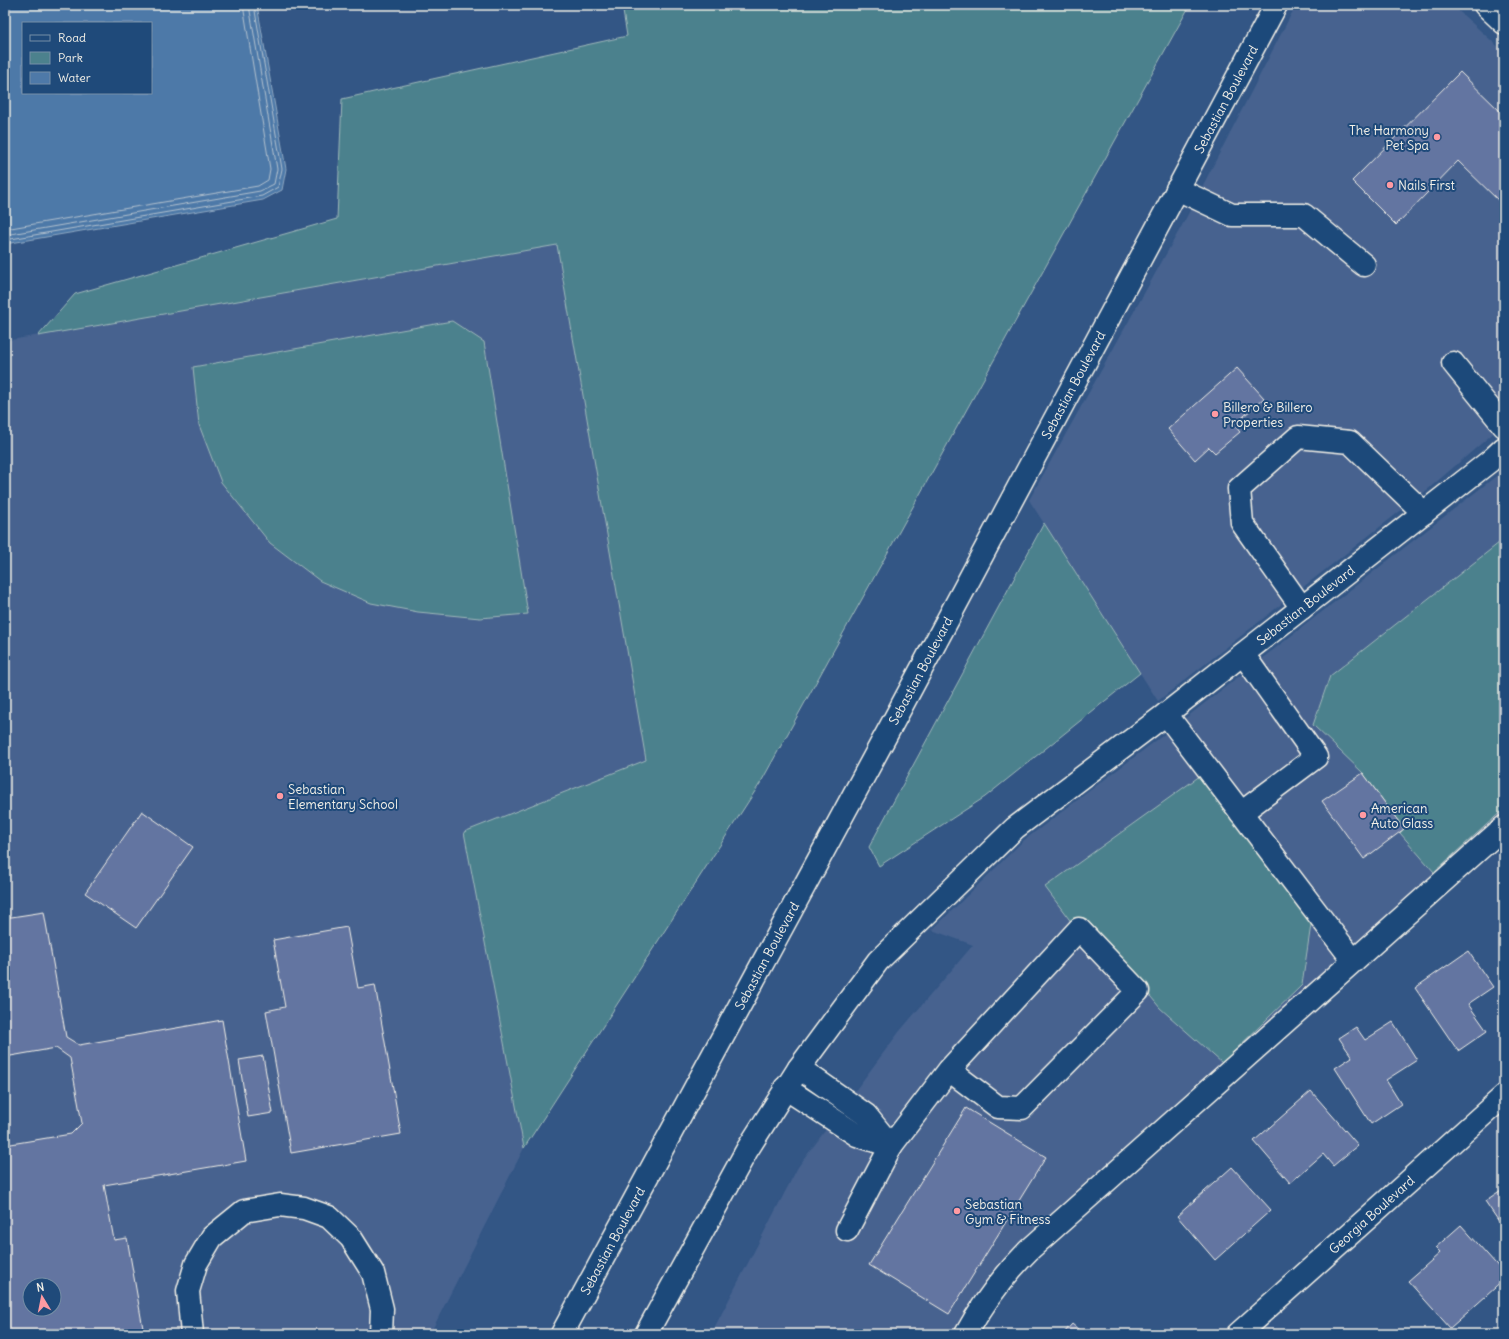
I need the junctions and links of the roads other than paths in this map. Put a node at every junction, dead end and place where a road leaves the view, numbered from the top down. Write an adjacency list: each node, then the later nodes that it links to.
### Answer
1 (1276, 5): 4 (main road, Sebastian Boulevard)
2 (1485, 5): 3 (main road)
3 (1504, 23)
4 (1176, 189): 5 (main road); 24 (main road, Sebastian Boulevard)
5 (1364, 265)
6 (1453, 363): 7 (main road)
7 (1504, 426)
8 (1504, 448): 9 (main road, Sebastian Boulevard)
9 (1424, 513): 10 (main road, Sebastian Boulevard); 10 (main road)
10 (1302, 608): 11 (main road, Sebastian Boulevard)
11 (1243, 654): 12 (main road, Sebastian Boulevard); 13 (main road)
12 (1166, 714): 13 (main road); 16 (main road, Sebastian Boulevard)
13 (1241, 813): 15 (main road)
14 (1504, 826): 15 (main road)
15 (1353, 960): 26 (main road)
16 (799, 1068): 18 (main road, Sebastian Boulevard); 20 (main road)
17 (949, 1070): 17 (main road); 20 (main road)
18 (785, 1088): 20 (main road); 25 (main road, Sebastian Boulevard)
19 (1504, 1096): 27 (main road, Georgia Boulevard)
20 (891, 1146): 21 (main road)
21 (847, 1230)
22 (192, 1334): 23 (main road)
23 (381, 1334)
24 (562, 1334)
25 (646, 1334)
26 (966, 1334)
27 (1238, 1334)

